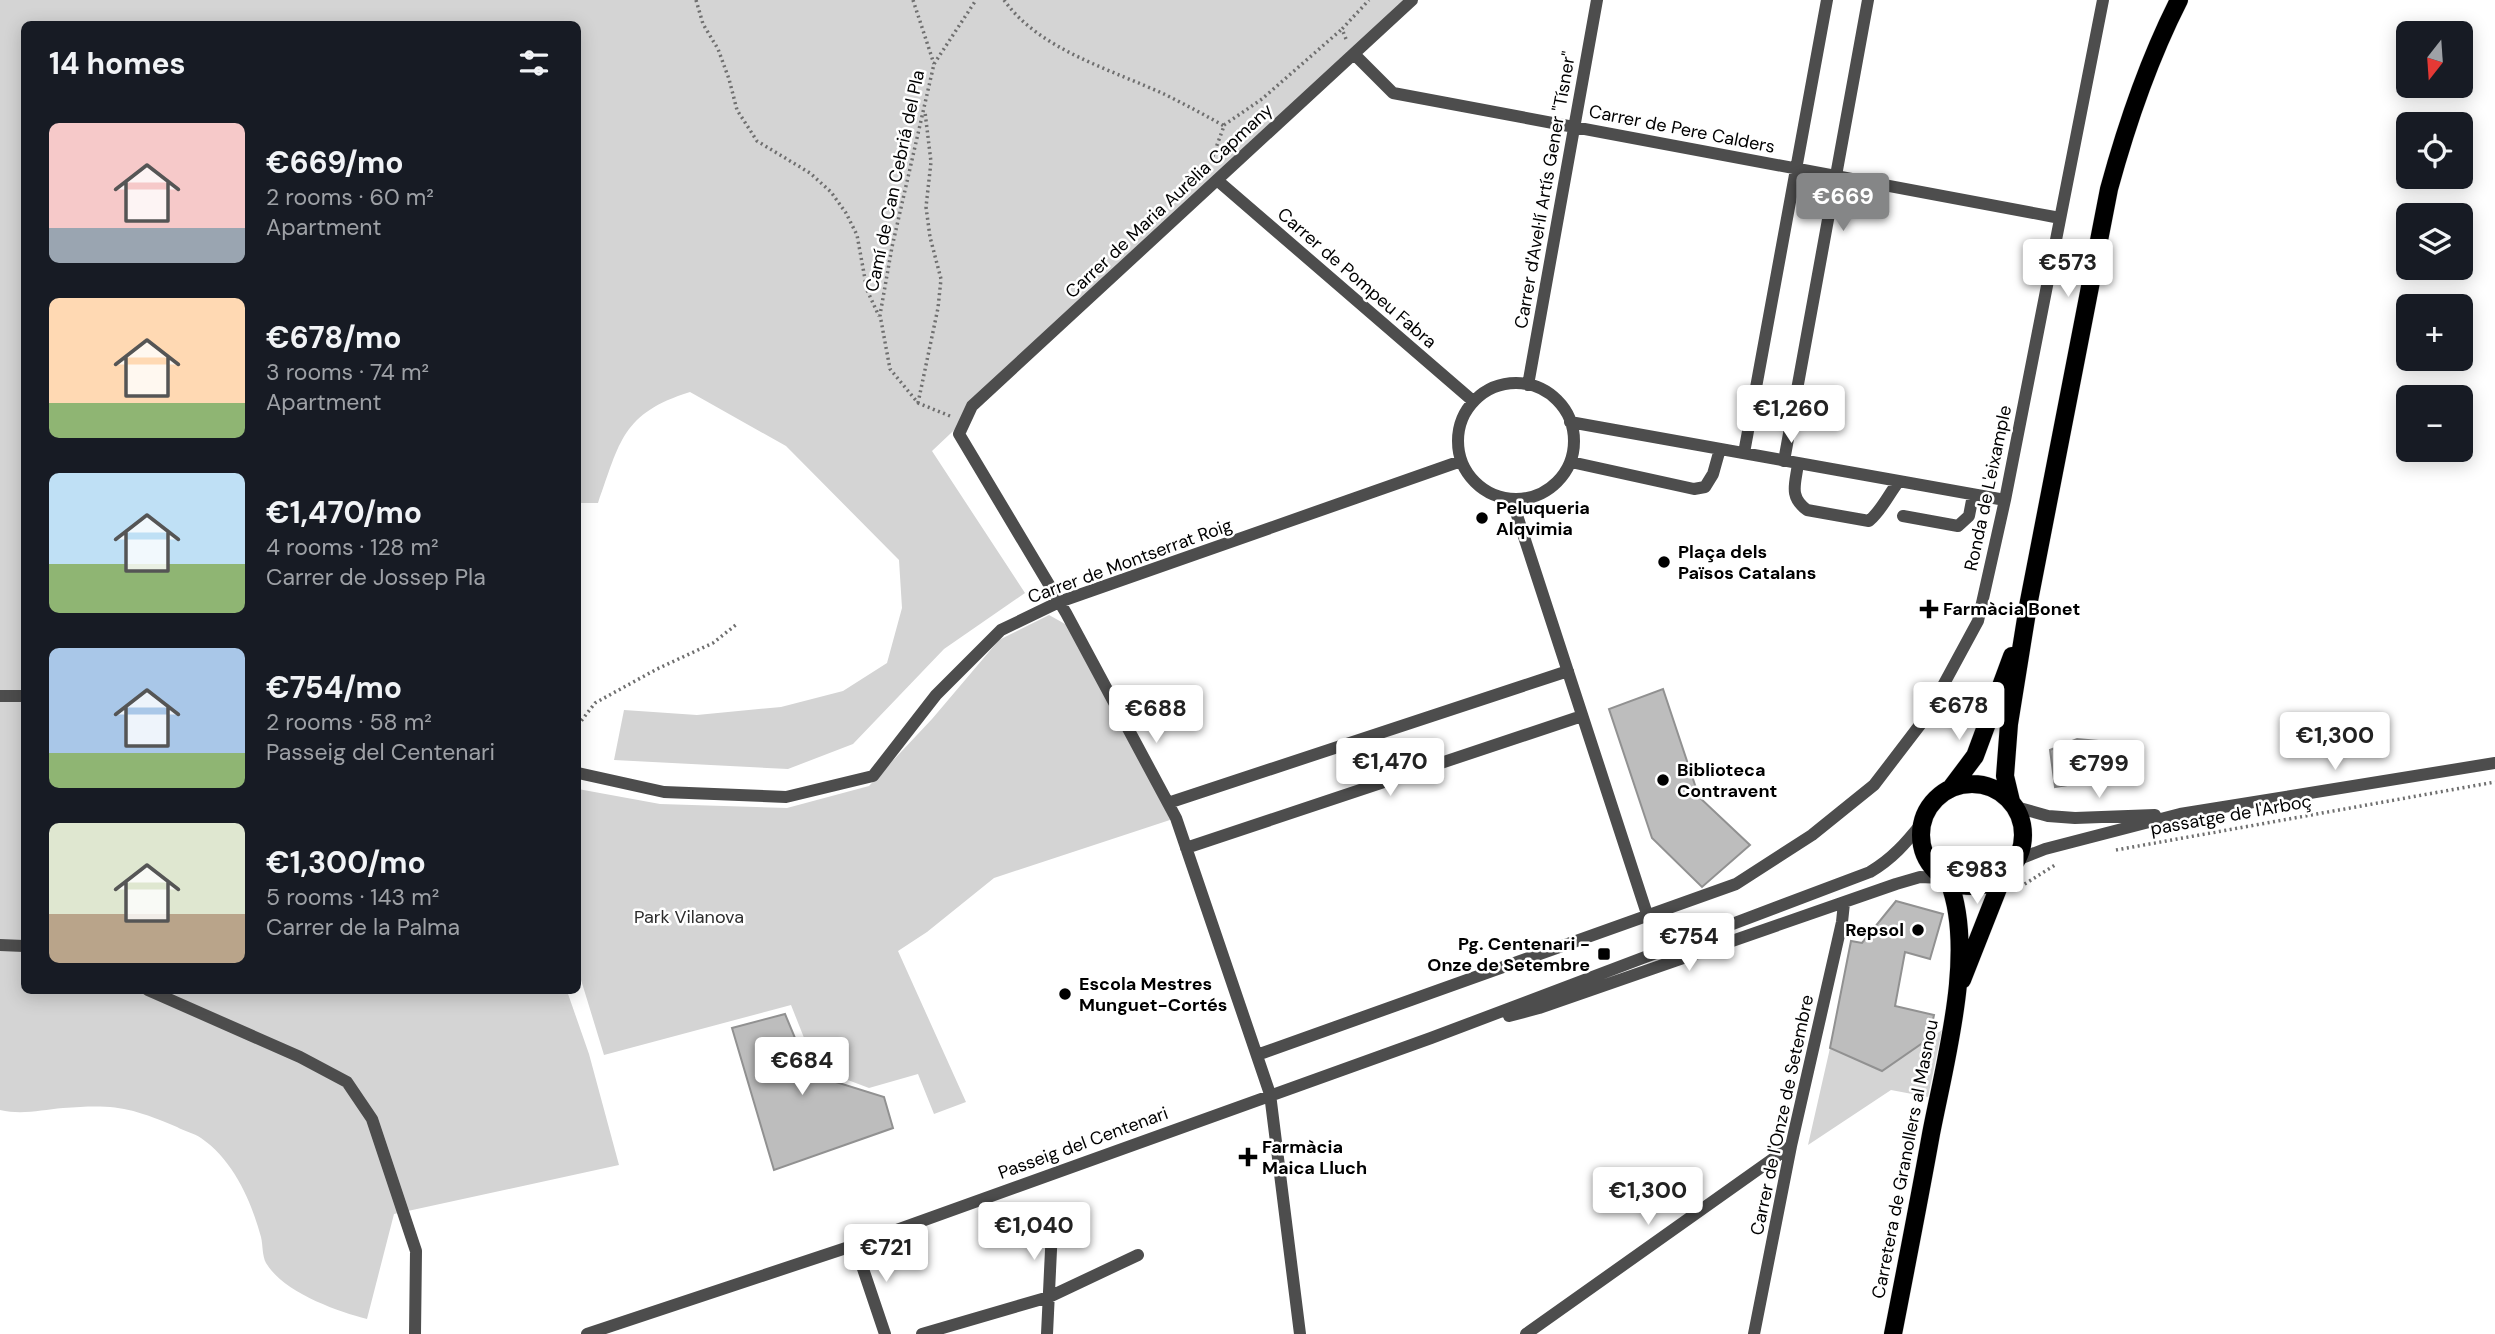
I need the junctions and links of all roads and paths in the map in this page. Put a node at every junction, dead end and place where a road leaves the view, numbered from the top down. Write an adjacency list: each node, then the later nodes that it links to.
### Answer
1 (696, 0): 23 (path)
2 (913, 0): 14 (path)
3 (976, 0): 14 (path, Camí de Can Cebriá del Pla)
4 (1004, 0): 16 (path)
5 (1369, 0): 12 (path)
6 (1412, 0): 13 (street, Carrer de Maria Aurèlia Capmany)
7 (1597, 0): 17 (street, Carrer d'Avel·lí Artís Gener "Tísner")
8 (1827, 0): 18 (street)
9 (1868, 0): 20 (street)
10 (2103, 0): 22 (street, Ronda de L'eixample)
11 (2179, 0): 41 (main road)
12 (1342, 29): 13 (path); 16 (path)
13 (1354, 54): 17 (street, Carrer de Pere Calders); 21 (street, Carrer de Maria Aurèlia Capmany)
14 (934, 64): 15 (path, Camí de Can Cebriá del Pla)
15 (925, 106): 23 (path, Camí de Can Cebriá del Pla); 26 (path)
16 (1224, 125): 19 (path)
17 (1575, 126): 18 (street, Carrer de Pere Calders); 24 (street, Carrer d'Avel·lí Artís Gener "Tísner")
18 (1796, 170): 20 (street, Carrer de Pere Calders); 30 (street)
19 (1196, 177)
20 (1836, 177): 22 (street, Carrer de Pere Calders); 32 (street)
21 (1217, 180): 25 (street, Carrer de Pompeu Fabra); 27 (street, Carrer de Maria Aurèlia Capmany)
22 (2060, 218): 38 (street, Ronda de L'eixample)
23 (881, 321): 26 (path, Camí de Can Cebriá del Pla)
24 (1528, 385): 25 (street); 28 (street)
25 (1474, 401): 31 (street)
26 (918, 403): 27 (path, Camí de Can Cebriá del Pla)
27 (965, 422): 40 (street, Carrer de Maria Aurèlia Capmany)
28 (1570, 422): 29 (street); 33 (street)
29 (1720, 449): 30 (street); 33 (street)
30 (1744, 453): 32 (street)
31 (1461, 461): 37 (street); 40 (street, Carrer de Montserrat Roig)
32 (1784, 461): 34 (street)
33 (1571, 462): 37 (street)
34 (1798, 463): 35 (street); 35 (street)
35 (1899, 481): 36 (street)
36 (1973, 495): 38 (street); 39 (street)
37 (1512, 500): 43 (street)
38 (2005, 500): 64 (street, Ronda de L'eixample)
39 (1903, 516)
40 (1059, 602): 49 (street, Carrer de Montserrat Roig); 52 (street)
41 (2025, 620): 51 (main road); 53 (main road)
42 (737, 624): 47 (path)
43 (1568, 671): 46 (street); 52 (street)
44 (0, 696): 45 (street)
45 (21, 696)
46 (1583, 716): 56 (street); 64 (street)
47 (581, 721)
48 (2495, 763): 54 (street)
49 (581, 773)
50 (2495, 782): 57 (path, passatge de l'Arboç)
51 (1951, 788): 53 (main road); 55 (main road)
52 (1168, 803): 56 (street)
53 (2013, 804): 54 (street); 59 (main road)
54 (2180, 814): 59 (street)
55 (1922, 824): 61 (main road); 69 (street, Passeig del Centenari)
56 (1186, 848): 70 (street)
57 (2105, 852)
58 (2065, 859): 62 (path)
59 (2017, 860): 60 (main road)
60 (2003, 876): 61 (main road); 67 (main road, Carretera de Granollers al Masnou)
61 (1946, 880): 63 (street, Passeig del Centenari); 67 (main road, Carretera de Granollers al Masnou)
62 (2016, 890)
63 (1844, 903): 69 (street, Passeig del Centenari); 72 (street, Carrer de l'Onze de Setembre)
64 (1647, 914): 70 (street, Ronda de L'eixample)
65 (0, 945): 66 (street)
66 (21, 946)
67 (1958, 991): 85 (main road, Carretera de Granollers al Masnou)
68 (157, 994): 77 (street)
69 (1431, 1038): 71 (street, Passeig del Centenari)
70 (1257, 1055): 71 (street)
71 (1270, 1094): 74 (street, Passeig del Centenari); 82 (street)
72 (1791, 1146): 83 (street); 84 (street, Carrer de l'Onze de Setembre)
73 (1052, 1229): 76 (street)
74 (855, 1245): 78 (street, Passeig del Centenari); 79 (street)
75 (1139, 1255): 76 (street)
76 (1049, 1297): 80 (street); 81 (street)
77 (415, 1334)
78 (587, 1334)
79 (885, 1334)
80 (922, 1334)
81 (1047, 1334)
82 (1300, 1334)
83 (1526, 1334)
84 (1754, 1334)
85 (1893, 1334)

